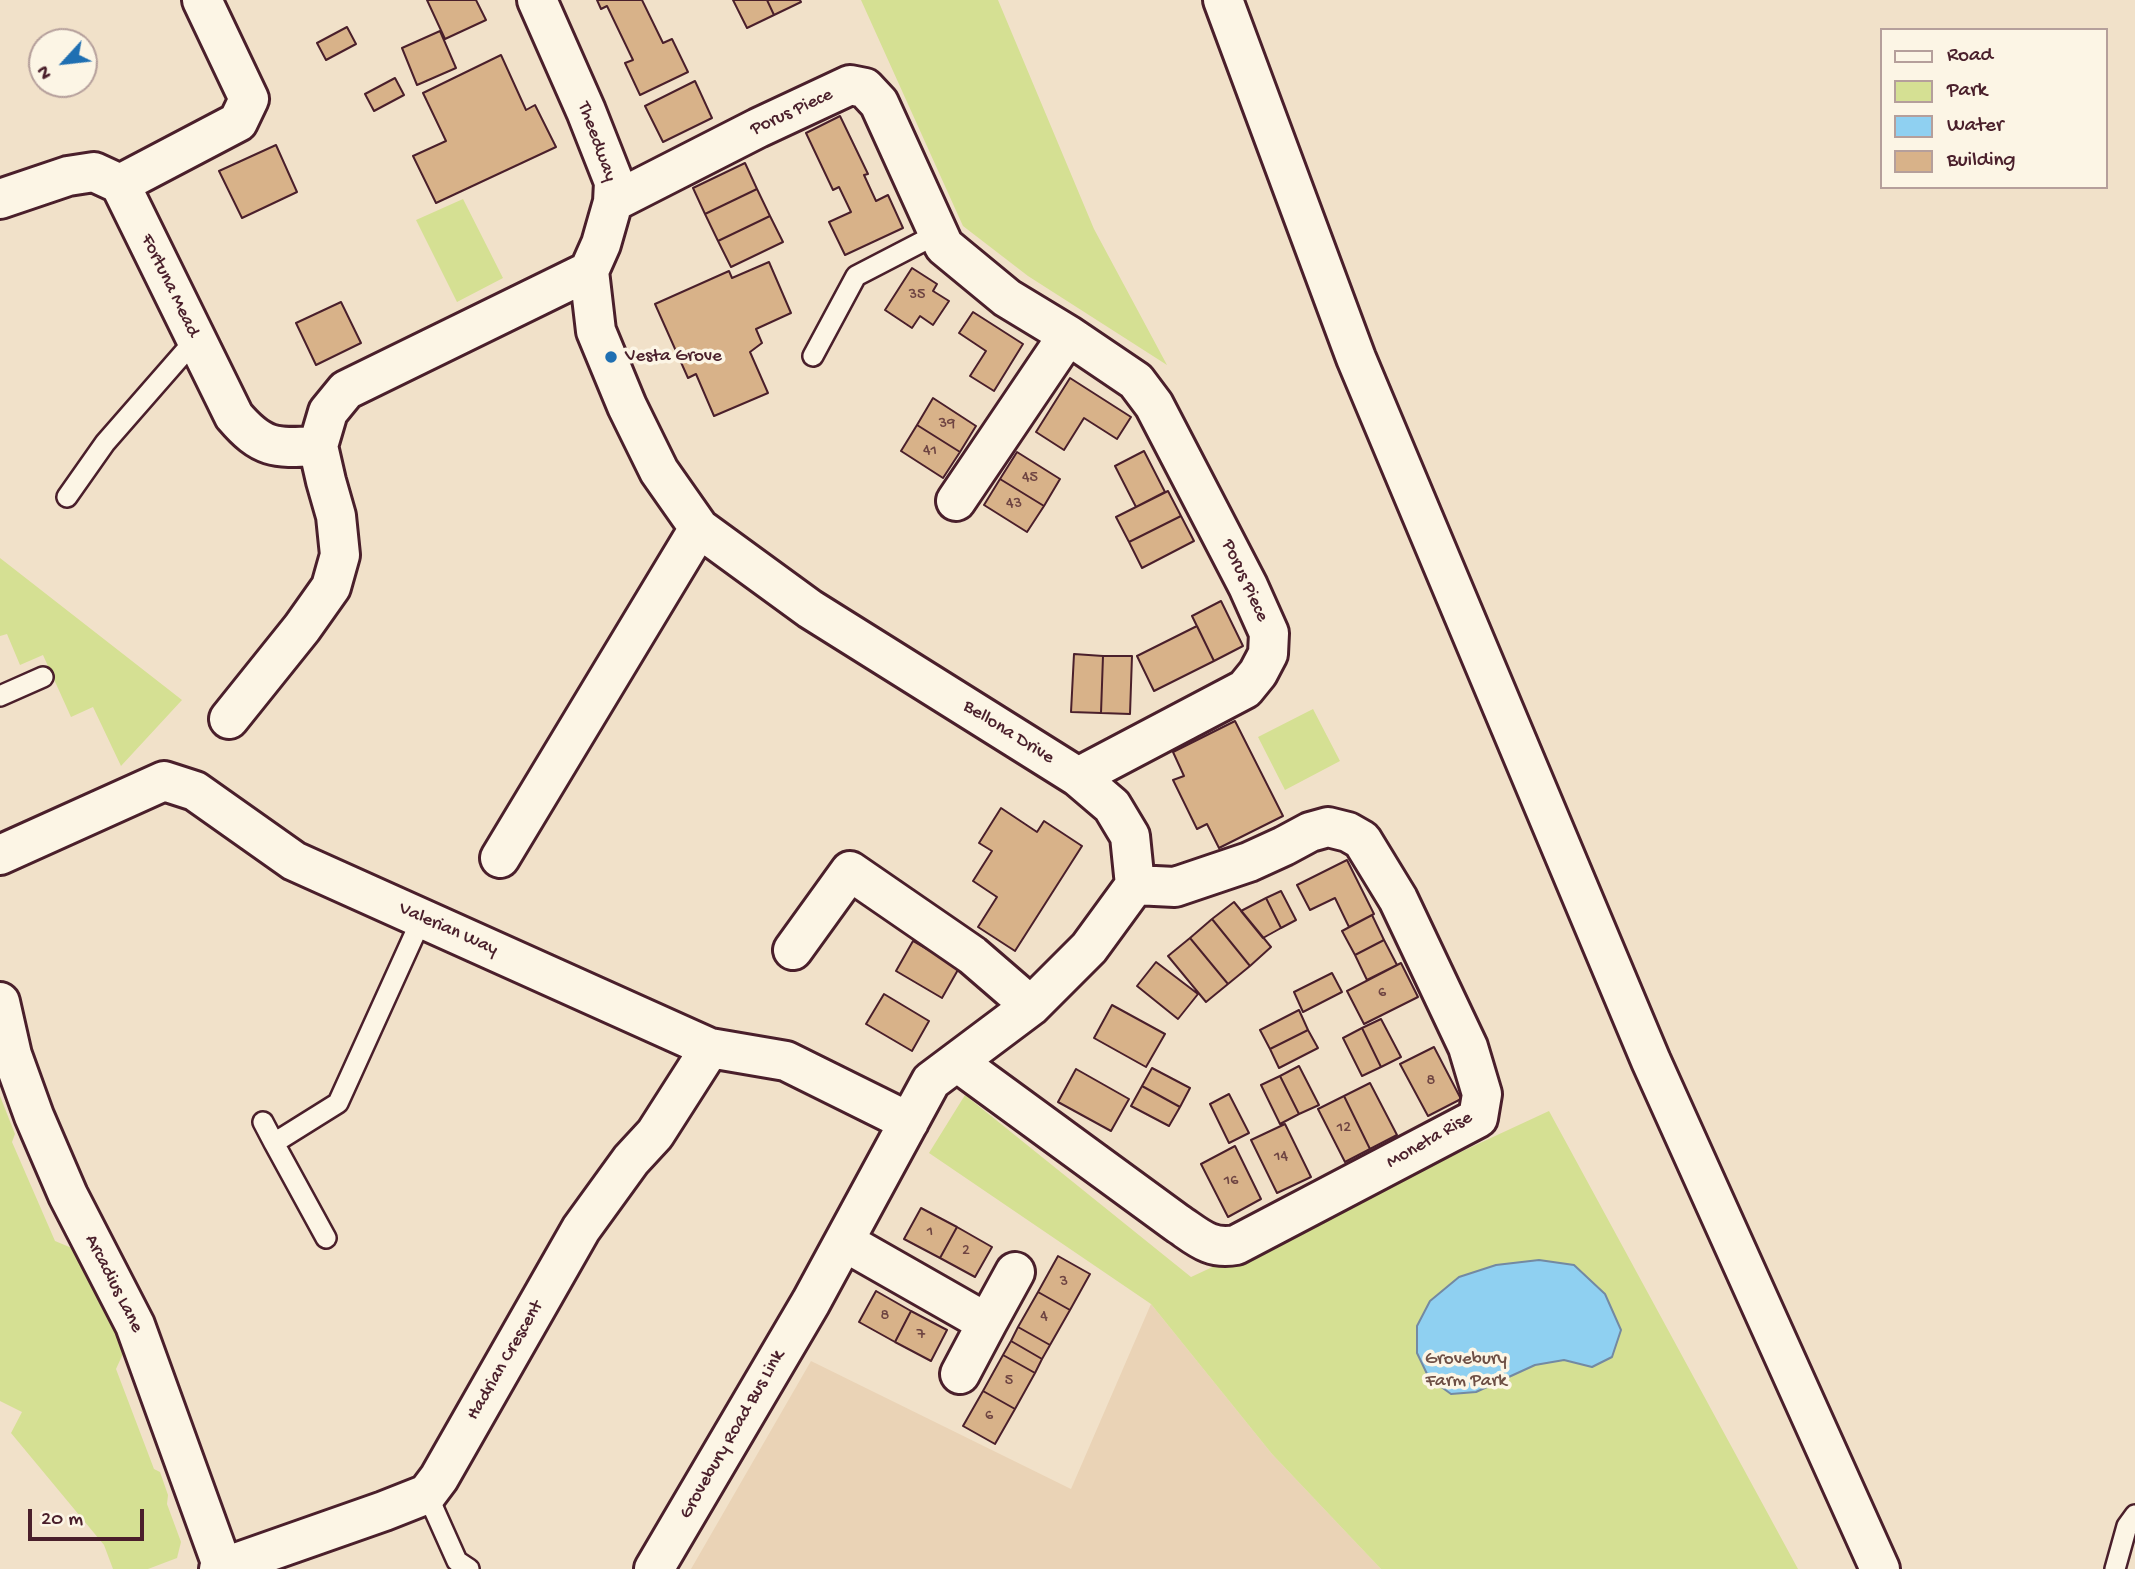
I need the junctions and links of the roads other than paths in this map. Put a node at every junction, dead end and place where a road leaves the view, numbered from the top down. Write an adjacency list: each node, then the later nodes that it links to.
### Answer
1 (202, 0): 4 (main road)
2 (537, 0): 6 (main road, Theedway)
3 (1223, 0): 43 (main road)
4 (120, 184): 5 (main road); 11 (main road, Fortuna Mead)
5 (0, 200)
6 (613, 202): 7 (main road, Porus Piece); 8 (main road, Theedway)
7 (939, 233): 10 (main road, Porus Piece); 12 (lane)
8 (589, 271): 9 (main road, Theedway); 13 (main road)
9 (596, 331): 16 (main road, Bellona Drive)
10 (1068, 335): 15 (main road); 20 (main road, Porus Piece)
11 (195, 340): 13 (main road, Fortuna Mead); 14 (lane)
12 (813, 356)
13 (318, 446): 19 (main road)
14 (68, 497)
15 (956, 501)
16 (699, 528): 20 (main road, Bellona Drive); 22 (main road)
17 (43, 677): 18 (lane)
18 (0, 696)
19 (229, 719)
20 (1077, 777): 23 (main road, Bellona Drive)
21 (0, 855): 24 (main road, Valerian Way)
22 (500, 858)
23 (1135, 885): 27 (main road); 29 (main road, Moneta Rise)
24 (422, 918): 28 (main road, Valerian Way); 32 (lane)
25 (793, 950): 27 (main road)
26 (0, 1002): 40 (main road, Arcadius Lane)
27 (1031, 1006): 29 (main road)
28 (710, 1048): 31 (main road, Valerian Way); 38 (main road, Hadrian Crescent)
29 (957, 1062): 31 (main road, Grovebury Road Bus Link)
30 (263, 1122): 32 (lane)
31 (909, 1122): 34 (main road, Grovebury Road Bus Link)
32 (274, 1143): 33 (lane)
33 (326, 1238)
34 (845, 1243): 36 (main road); 42 (main road, Grovebury Road Bus Link)
35 (1015, 1272): 36 (main road)
36 (987, 1323): 37 (main road)
37 (960, 1374)
38 (427, 1494): 40 (main road); 41 (lane)
39 (2135, 1515): 44 (lane)
40 (221, 1568)
41 (469, 1569)
42 (654, 1569)
43 (1880, 1569)
44 (2115, 1569)

